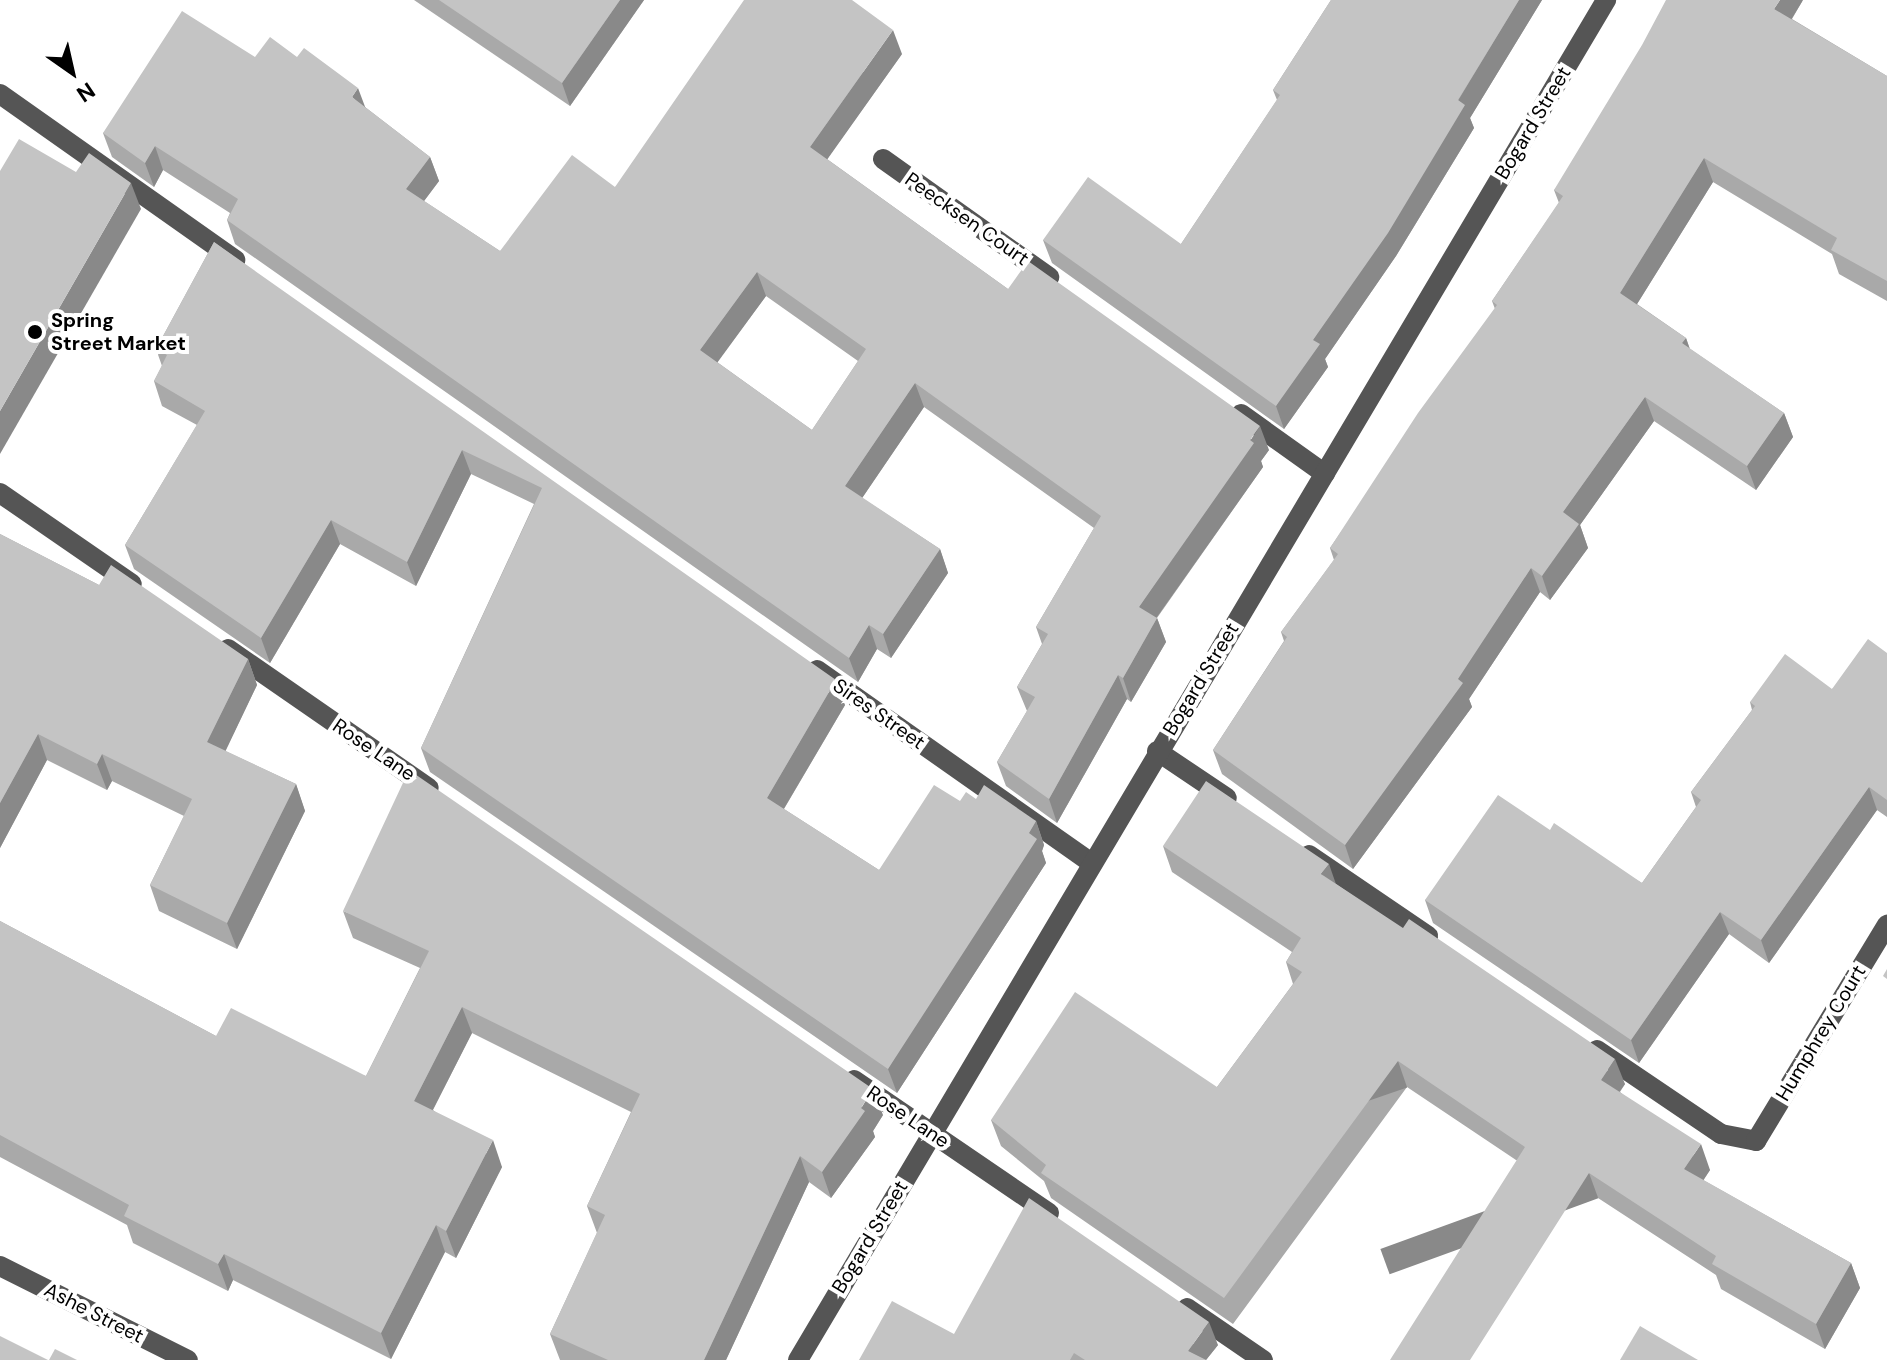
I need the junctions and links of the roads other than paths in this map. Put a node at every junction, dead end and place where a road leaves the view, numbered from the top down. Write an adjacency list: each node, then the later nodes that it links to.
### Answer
1 (1606, 0): 7 (street, Bogard Street)
2 (0, 94): 4 (street)
3 (883, 159): 5 (street, Peecksen Court)
4 (247, 268)
5 (1065, 289)
6 (1221, 400): 7 (street)
7 (1325, 474): 12 (street, Bogard Street)
8 (0, 493): 9 (street)
9 (144, 592)
10 (210, 637): 13 (street, Rose Lane)
11 (793, 653): 16 (street, Sires Street)
12 (1157, 751): 14 (street); 16 (street, Bogard Street)
13 (446, 799)
14 (1249, 814)
15 (1288, 840): 18 (street)
16 (1092, 863): 21 (street, Bogard Street)
17 (1887, 925): 19 (street, Humphrey Court)
18 (1445, 947)
19 (1576, 1036)
20 (840, 1070): 21 (street, Rose Lane)
21 (932, 1133): 22 (street, Rose Lane); 26 (street, Bogard Street)
22 (1072, 1229)
23 (0, 1266): 25 (street, Ashe Street)
24 (1174, 1299): 27 (street)
25 (188, 1360)
26 (798, 1360)
27 (1263, 1360)

